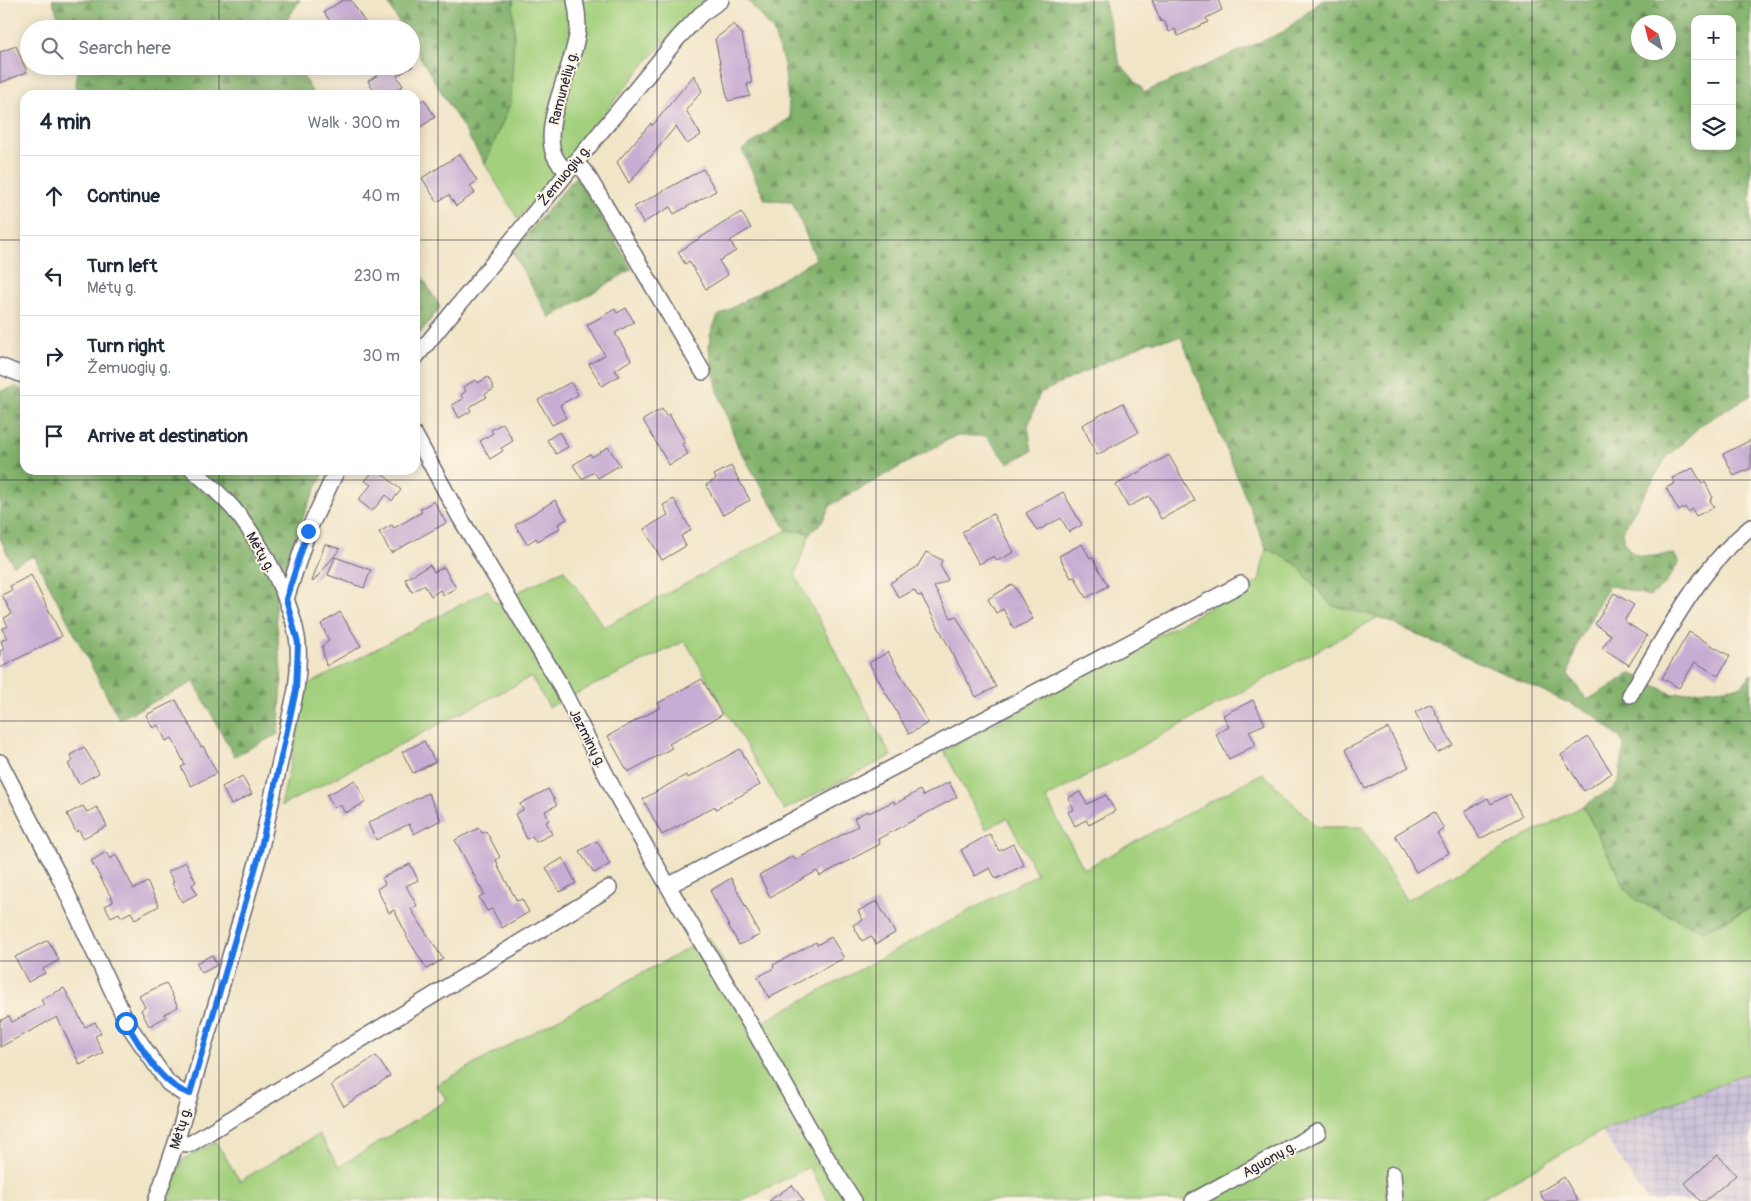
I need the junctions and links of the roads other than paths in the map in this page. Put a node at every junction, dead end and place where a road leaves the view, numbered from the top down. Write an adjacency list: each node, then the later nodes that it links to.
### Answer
1 (576, 0): 3 (street, Ramunėlių g.)
2 (721, 0): 3 (street, Žemuogių g.)
3 (571, 167): 4 (street, Žemuogių g.); 6 (street, Ramunėlių g.)
4 (420, 352)
5 (0, 366): 7 (street)
6 (703, 372)
7 (20, 374)
8 (420, 444): 16 (street, Jazminų g.)
9 (198, 475): 13 (street, Mėtų g.)
10 (335, 475): 13 (street)
11 (1751, 527): 14 (street)
12 (1242, 584): 16 (street)
13 (286, 599): 18 (street, Mėtų g.)
14 (1630, 695)
15 (0, 762): 18 (street)
16 (668, 886): 23 (street, Jazminų g.)
17 (609, 888): 20 (street)
18 (190, 1094): 20 (street, Mėtų g.)
19 (1318, 1132): 24 (street, Aguonų g.)
20 (176, 1143): 22 (street, Mėtų g.)
21 (1393, 1174): 25 (street)
22 (156, 1201)
23 (854, 1201)
24 (1193, 1201)
25 (1395, 1201)

